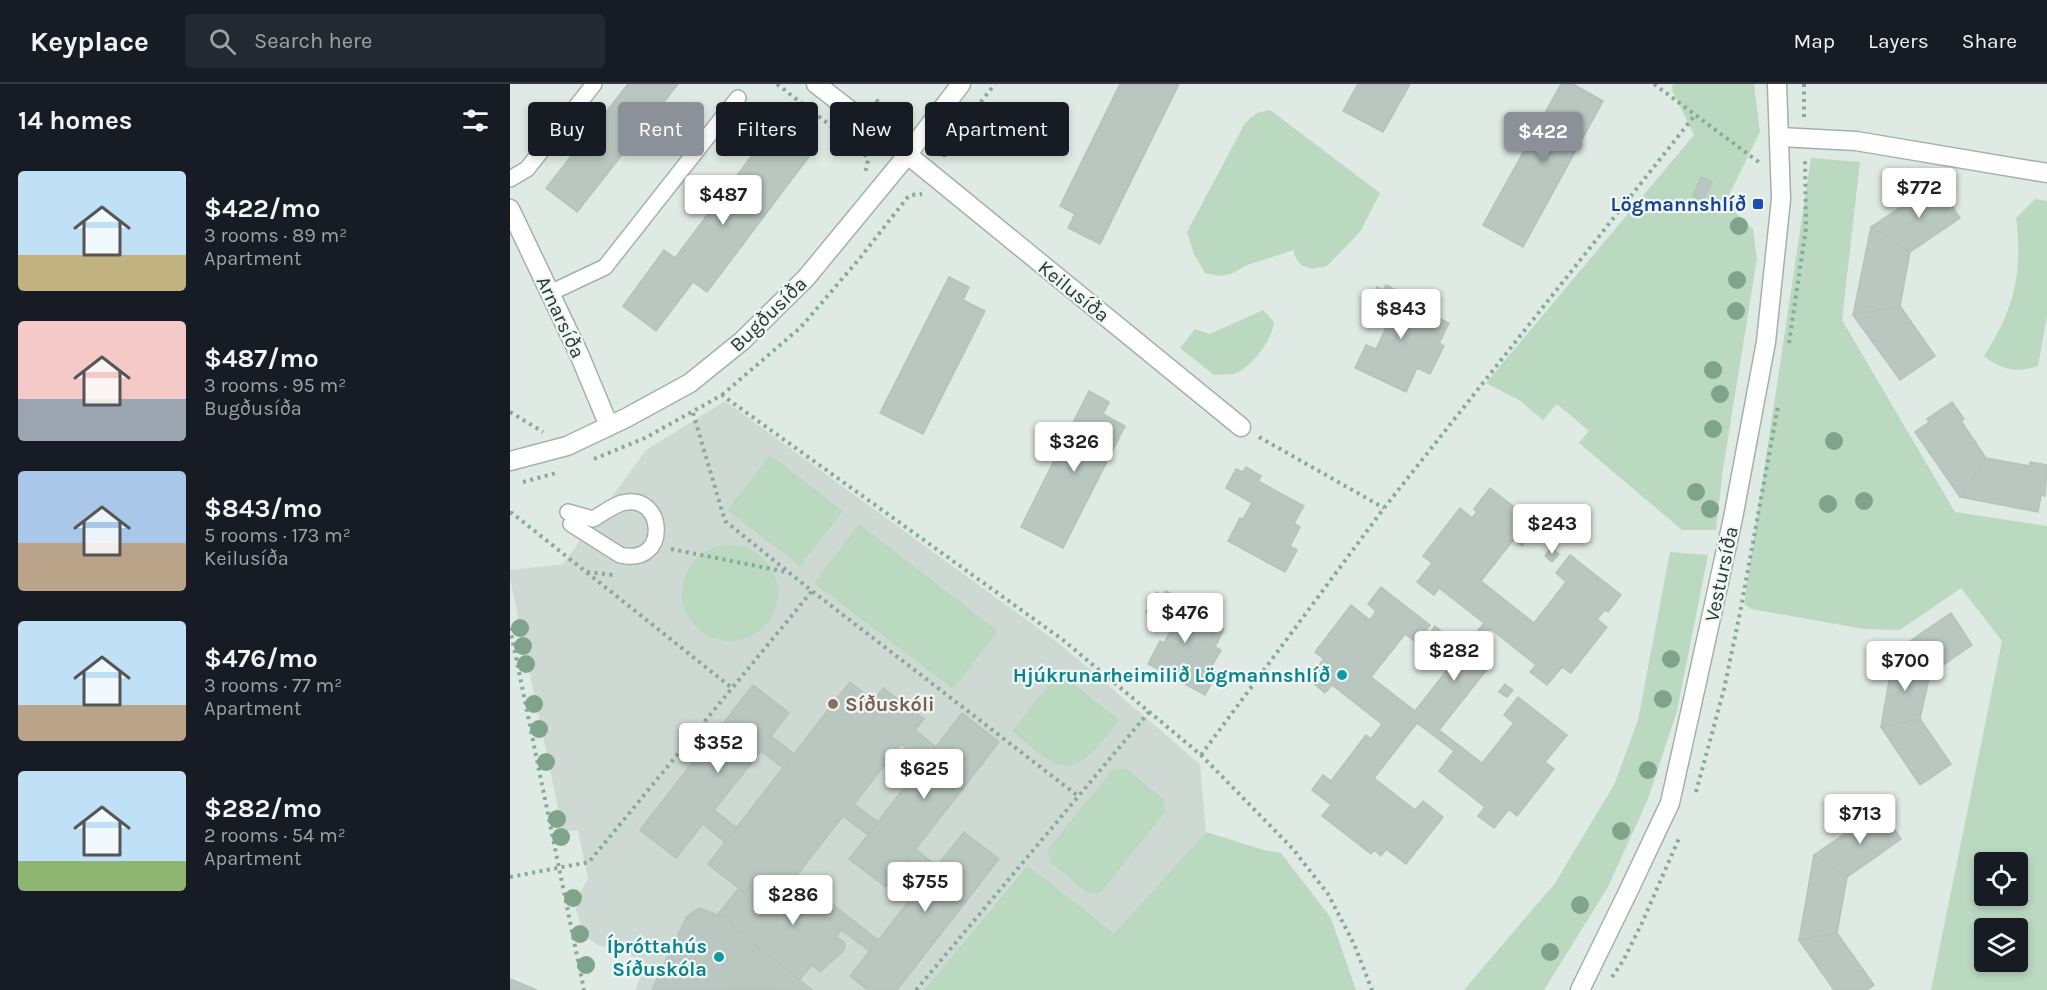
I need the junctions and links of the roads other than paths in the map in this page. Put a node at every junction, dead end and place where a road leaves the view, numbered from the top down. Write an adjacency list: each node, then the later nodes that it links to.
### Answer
1 (594, 84): 12 (lane)
2 (816, 84): 6 (street, Keilusíða)
3 (961, 84): 8 (street, Bugðusíða)
4 (1777, 84): 7 (street, Vestursíða)
5 (738, 98): 14 (lane)
6 (839, 102)
7 (1780, 137): 11 (street); 19 (street, Vestursíða)
8 (913, 148)
9 (907, 156): 15 (street, Bugðusíða)
10 (909, 156): 16 (street, Keilusíða)
11 (2047, 173)
12 (510, 179)
13 (510, 209): 14 (street, Arnarsíða)
14 (550, 293): 15 (street, Arnarsíða)
15 (609, 426): 17 (street, Bugðusíða)
16 (1241, 427)
17 (510, 461)
18 (569, 518): 18 (lane)
19 (1580, 990)

